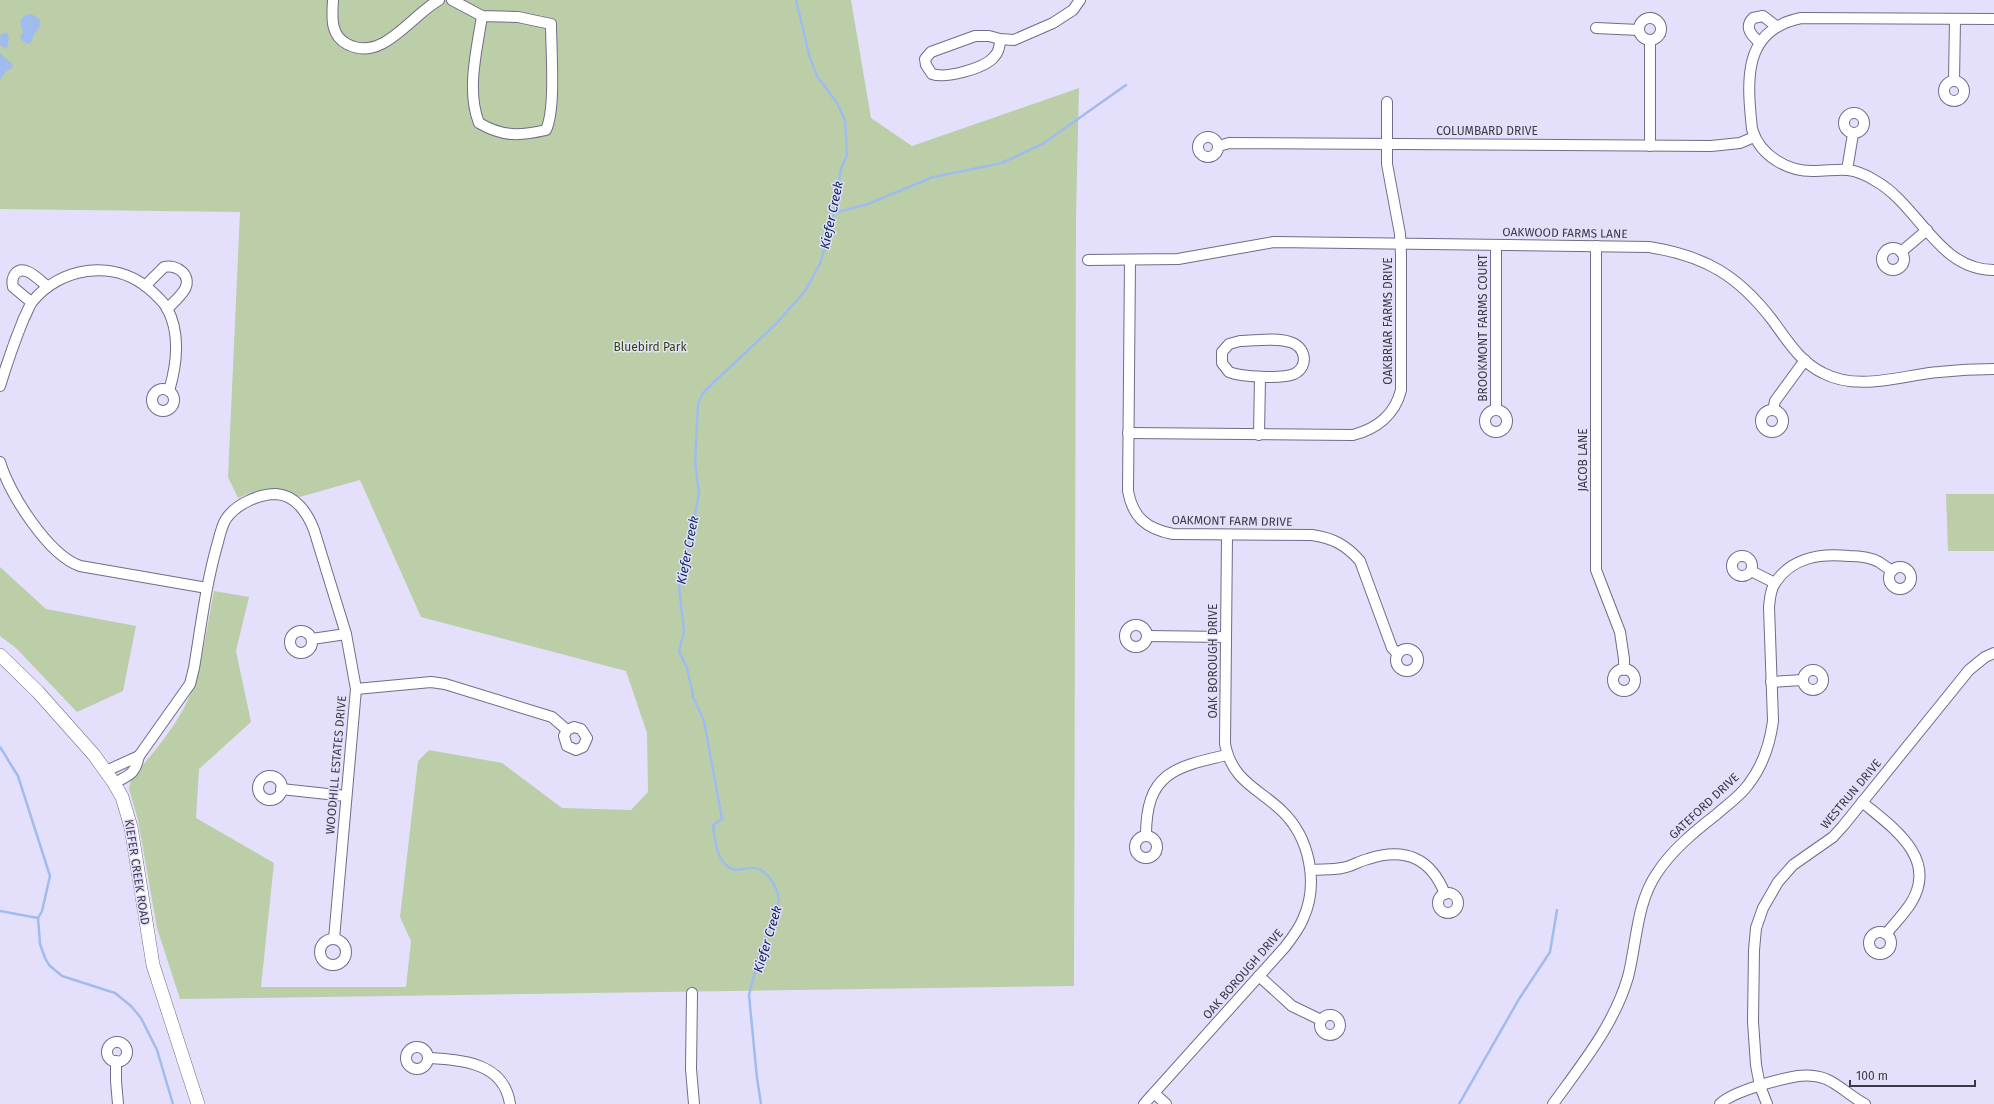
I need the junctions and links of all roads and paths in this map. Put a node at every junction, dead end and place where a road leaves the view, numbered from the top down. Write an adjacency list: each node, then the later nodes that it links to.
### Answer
1 (332, 0): 2 (street)
2 (439, 0)
3 (452, 0): 5 (street)
4 (1080, 0): 11 (street)
5 (482, 16): 5 (street)
6 (1955, 19): 7 (street); 8 (street); 14 (street)
7 (1994, 19)
8 (1776, 26): 13 (street); 13 (street)
9 (1596, 28): 10 (street)
10 (1639, 30): 12 (street); 12 (street)
11 (1000, 39): 11 (street)
12 (1650, 40): 20 (street)
13 (1759, 42): 17 (street)
14 (1954, 81)
15 (1387, 102): 18 (street, OAKBRIAR FARMS DRIVE)
16 (1853, 134): 21 (street)
17 (1754, 137): 20 (street, COLUMBARD DRIVE); 21 (street)
18 (1386, 144): 19 (street, COLUMBARD DRIVE); 20 (street, COLUMBARD DRIVE); 23 (street, OAKBRIAR FARMS DRIVE)
19 (1219, 146)
20 (1650, 146)
21 (1847, 170): 22 (street)
22 (1927, 230): 26 (street); 29 (street)
23 (1401, 244): 24 (street, OAKWOOD FARMS LANE); 28 (street, OAKWOOD FARMS LANE); 42 (street, OAKBRIAR FARMS DRIVE)
24 (1496, 245): 25 (street, OAKWOOD FARMS LANE); 39 (street, BROOKMONT FARMS COURT)
25 (1596, 246): 34 (street, OAKWOOD FARMS LANE); 56 (street, JACOB LANE)
26 (1901, 252)
27 (1088, 260): 28 (street, OAKWOOD FARMS LANE)
28 (1130, 260): 41 (street, OAKMONT FARM DRIVE)
29 (1994, 270)
30 (47, 286): 31 (street); 32 (street); 32 (street)
31 (145, 286): 33 (street); 33 (street)
32 (32, 302): 37 (street)
33 (167, 309): 38 (street)
34 (1805, 360): 35 (street, OAKWOOD FARMS LANE); 40 (street)
35 (1994, 369)
36 (1260, 377): 36 (street); 42 (street)
37 (0, 386)
38 (170, 391)
39 (1496, 410)
40 (1773, 410)
41 (1128, 433): 42 (street, OAKBRIAR FARMS DRIVE); 44 (street, OAKMONT FARM DRIVE)
42 (1259, 435)
43 (0, 462): 48 (street)
44 (1227, 535): 51 (street, OAK BOROUGH DRIVE); 54 (street, OAKMONT FARM DRIVE)
45 (1751, 571): 47 (street)
46 (1892, 571): 47 (street)
47 (1775, 583): 58 (street, GATEFORD DRIVE)
48 (207, 588): 49 (street, WOODHILL ESTATES DRIVE); 62 (street, WOODHILL ESTATES DRIVE)
49 (346, 634): 52 (street); 59 (street, WOODHILL ESTATES DRIVE)
50 (1147, 636): 51 (street)
51 (1226, 637): 61 (street, OAK BOROUGH DRIVE)
52 (312, 639)
53 (1994, 652): 67 (street, WESTRUN DRIVE)
54 (1398, 654)
55 (0, 655): 63 (street, KIEFER CREEK ROAD)
56 (1624, 670)
57 (1803, 680): 58 (street)
58 (1771, 682): 86 (street, GATEFORD DRIVE)
59 (356, 689): 60 (street); 66 (street, WOODHILL ESTATES DRIVE)
60 (567, 730): 60 (street)
61 (1227, 755): 68 (street); 69 (street, OAK BOROUGH DRIVE)
62 (139, 756): 63 (street); 64 (street, WOODHILL ESTATES DRIVE)
63 (106, 772): 64 (street, KIEFER CREEK ROAD)
64 (114, 783): 81 (street, KIEFER CREEK ROAD)
65 (281, 789): 66 (street)
66 (346, 796): 72 (street, WOODHILL ESTATES DRIVE)
67 (1862, 802): 71 (street); 78 (street, WESTRUN DRIVE)
68 (1146, 836)
69 (1311, 870): 70 (street); 73 (street, OAK BOROUGH DRIVE)
70 (1445, 894)
71 (1886, 934)
72 (334, 939)
73 (1259, 976): 75 (street); 79 (street, OAK BOROUGH DRIVE)
74 (692, 993): 83 (street)
75 (1321, 1020)
76 (428, 1058): 82 (street)
77 (116, 1062): 80 (street)
78 (1760, 1086): 87 (street); 88 (street, WESTRUN DRIVE); 89 (street)
79 (1154, 1093): 84 (street, OAK BOROUGH DRIVE); 85 (street)
80 (118, 1104)
81 (198, 1104)
82 (510, 1104)
83 (694, 1104)
84 (1144, 1104)
85 (1166, 1104)
86 (1553, 1104)
87 (1720, 1104)
88 (1767, 1104)
89 (1865, 1104)

